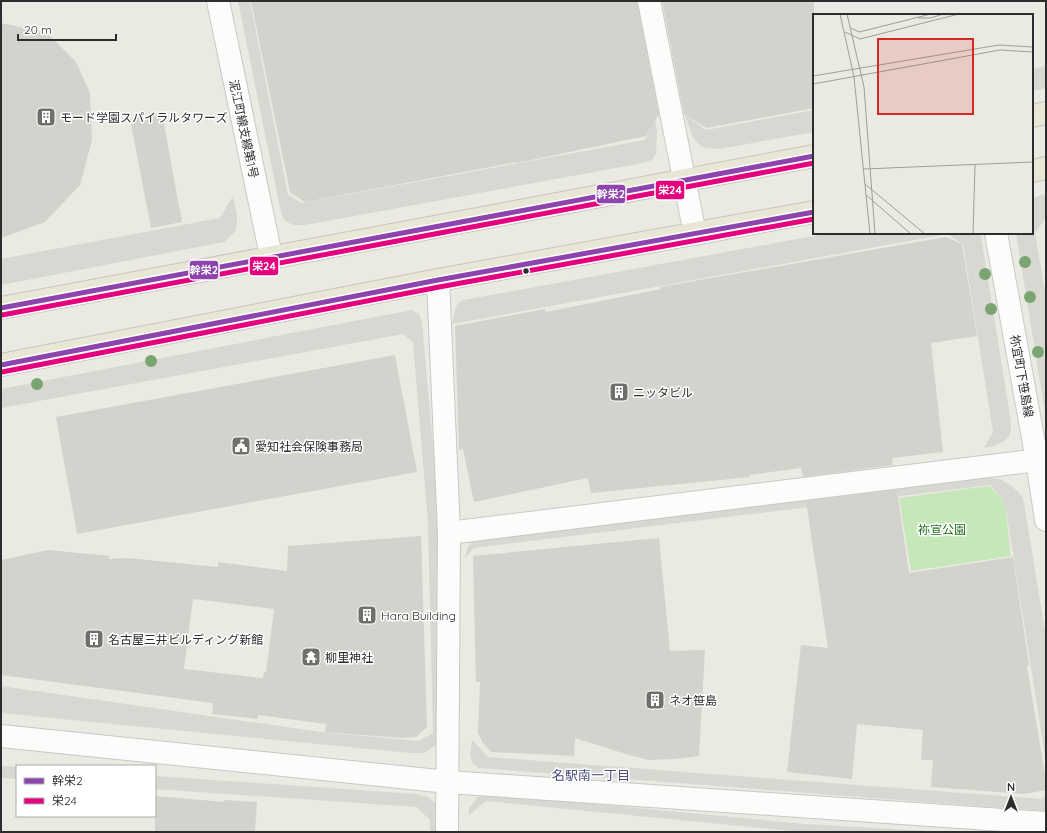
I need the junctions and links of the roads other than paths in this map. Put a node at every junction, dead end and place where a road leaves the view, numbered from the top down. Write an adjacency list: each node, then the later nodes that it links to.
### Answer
1 (218, 1): 12 (street, 泥江町線支線第1号)
2 (649, 1): 8 (street)
3 (1046, 113): 4 (main road)
4 (1033, 116)
5 (813, 156): 8 (main road)
6 (1046, 168): 7 (main road)
7 (1033, 171)
8 (684, 180): 10 (street); 12 (main road)
9 (813, 212): 10 (main road)
10 (695, 234): 13 (main road)
11 (996, 234): 16 (street, 祢宜町下笹島線)
12 (271, 256): 14 (main road)
13 (438, 280): 15 (main road); 18 (street)
14 (1, 308)
15 (1, 365)
16 (1041, 460): 17 (street, 祢宜町下笹島線); 18 (street)
17 (1046, 520)
18 (449, 533): 20 (street)
19 (1, 736): 20 (street)
20 (448, 782): 21 (street); 22 (street)
21 (1046, 824)
22 (447, 832)

